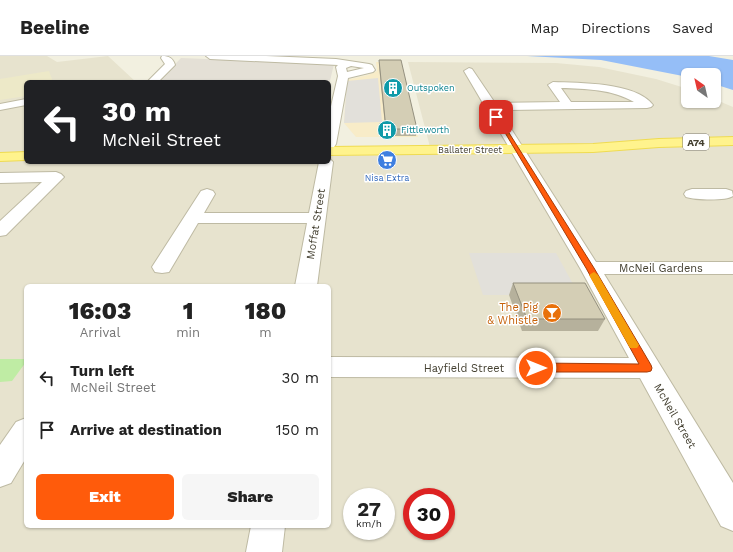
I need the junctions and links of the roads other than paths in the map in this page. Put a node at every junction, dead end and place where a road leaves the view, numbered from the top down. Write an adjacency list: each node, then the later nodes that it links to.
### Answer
1 (177, 56): 3 (street)
2 (210, 56): 4 (street)
3 (164, 57): 7 (street)
4 (346, 64): 6 (street); 6 (street)
5 (469, 71): 11 (street, McNeil Street)
6 (343, 76): 12 (street)
7 (154, 80)
8 (24, 102): 10 (street)
9 (568, 105): 9 (street); 11 (street)
10 (0, 107)
11 (491, 107): 15 (street, McNeil Street)
12 (331, 133)
13 (733, 141): 15 (main road, Ballater Street / A74)
14 (331, 143): 15 (main road, Ballater Street / A74)
15 (513, 145): 18 (main road, Ballater Street / A74); 30 (street, McNeil Street)
16 (0, 147): 17 (main road)
17 (24, 147)
18 (331, 151)
19 (24, 156): 20 (main road)
20 (0, 157)
21 (326, 164): 27 (street, Moffat Street)
22 (0, 178): 28 (street)
23 (207, 194): 26 (street)
24 (692, 194): 25 (street)
25 (731, 196)
26 (192, 218): 27 (street); 29 (street)
27 (317, 218): 32 (street, Moffat Street)
28 (0, 231)
29 (162, 267)
30 (590, 268): 31 (street, McNeil Gardens); 34 (street, McNeil Street)
31 (733, 268)
32 (306, 284)
33 (331, 367): 34 (street, Hayfield Street)
34 (647, 368): 37 (street, McNeil Street)
35 (24, 434): 36 (street)
36 (0, 472)
37 (733, 514)
38 (268, 528): 39 (street)
39 (264, 552)

